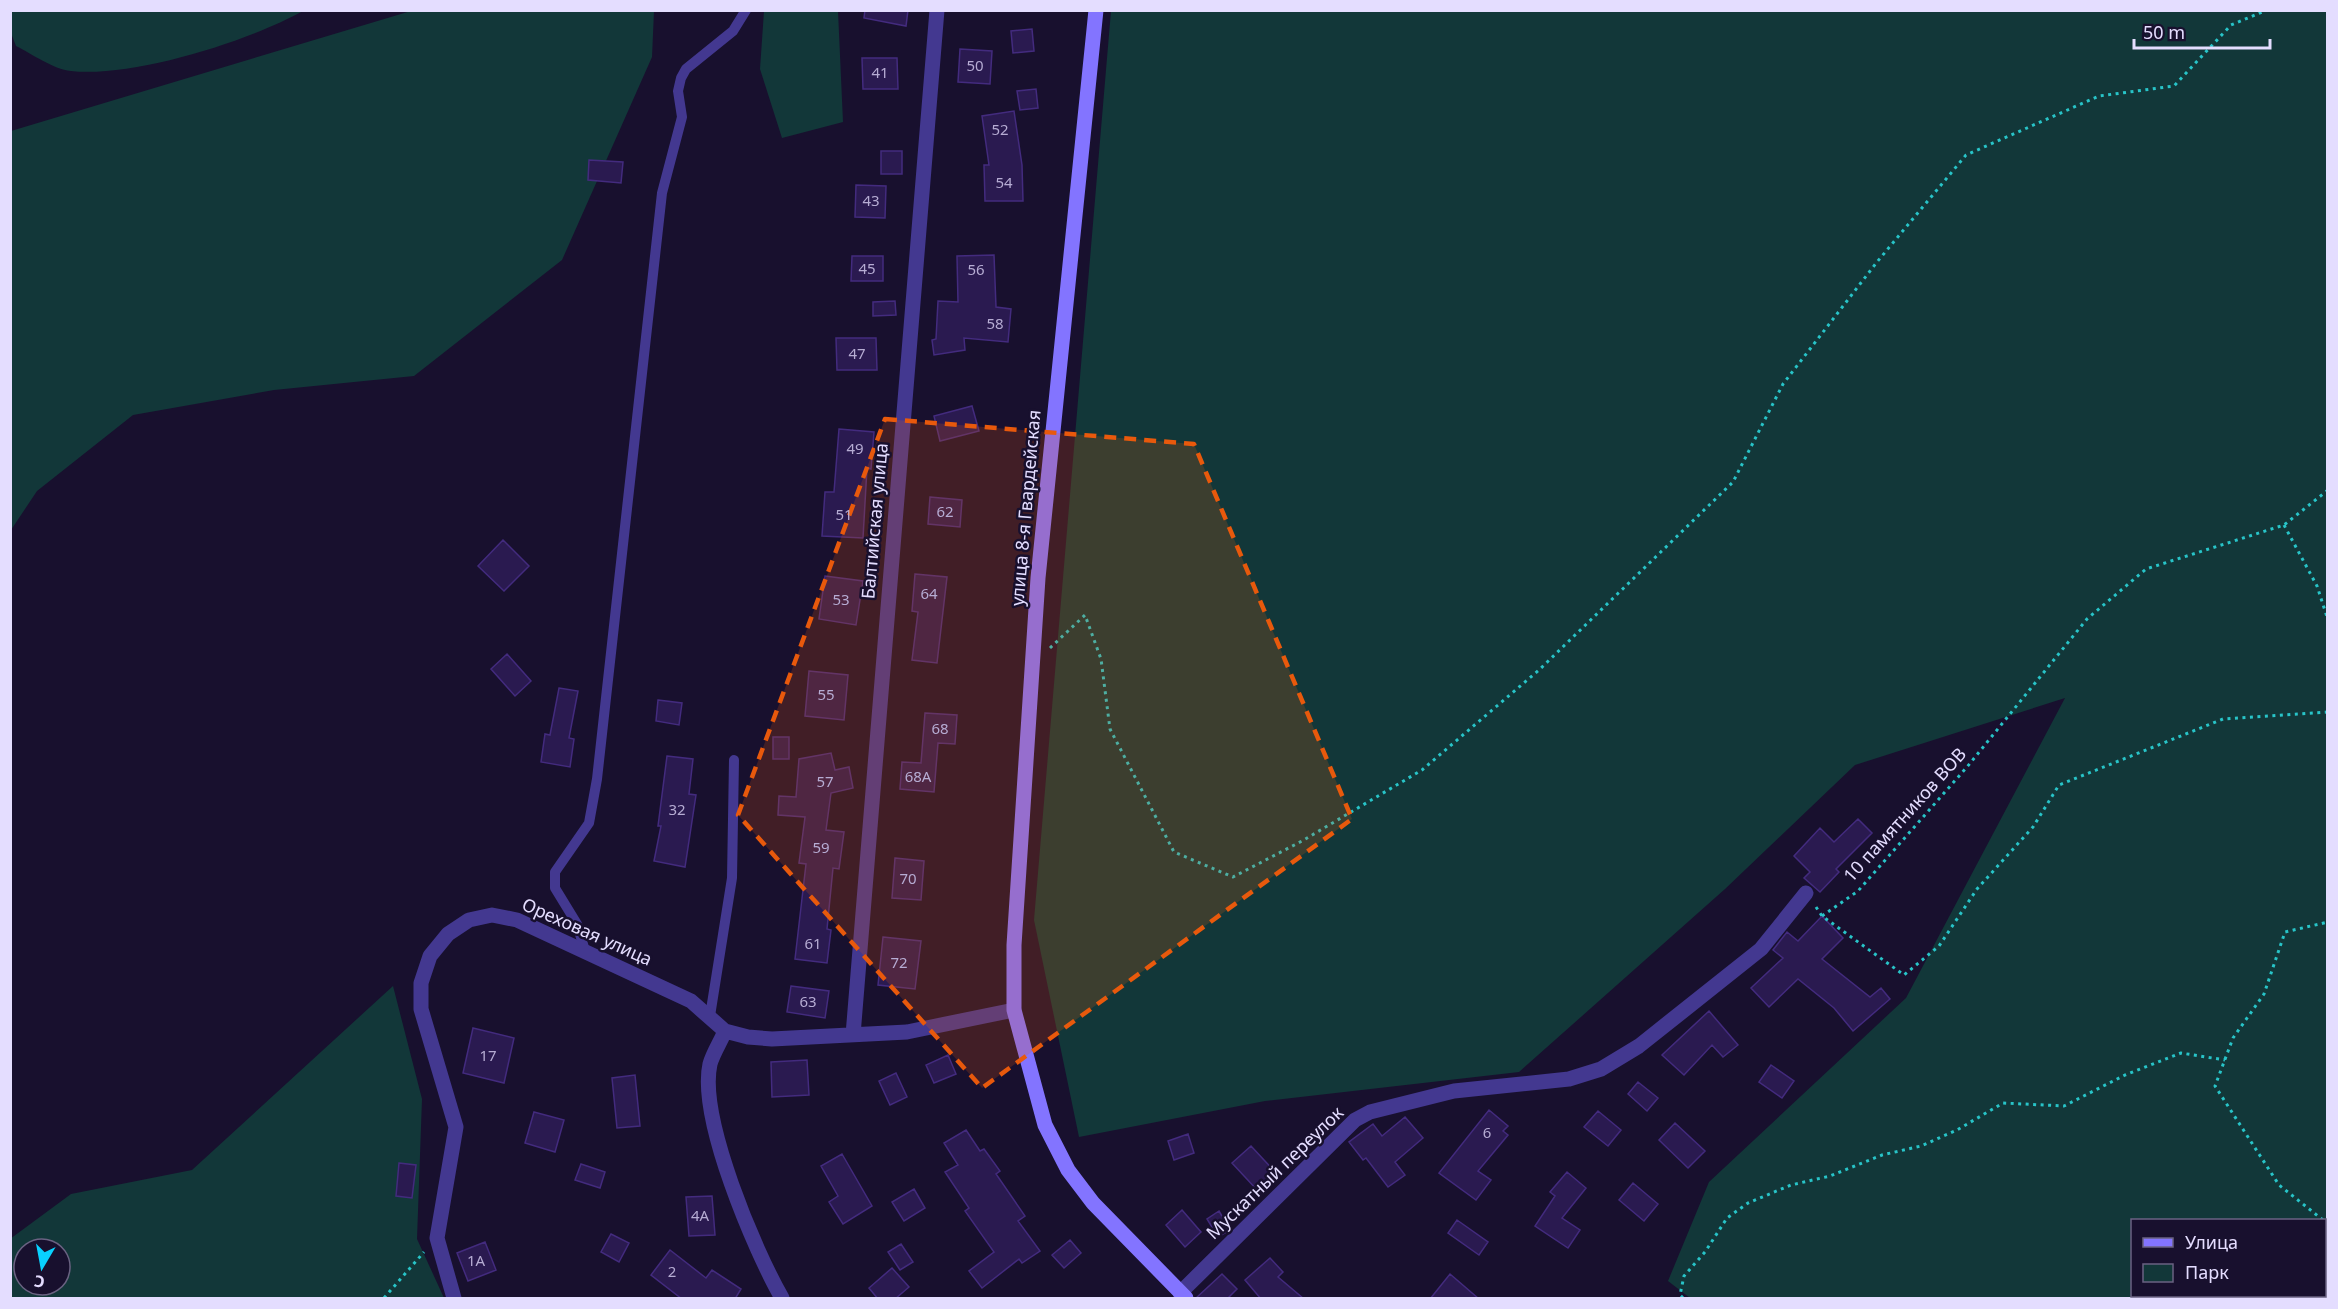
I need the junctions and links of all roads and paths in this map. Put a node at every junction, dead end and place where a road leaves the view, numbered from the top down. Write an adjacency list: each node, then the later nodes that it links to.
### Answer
1 (746, 10): 13 (lane)
2 (937, 10): 17 (street, Балтийская улица)
3 (1096, 10): 8 (street, улица 8-я Гвардейская)
4 (2267, 10): 8 (path)
5 (2328, 490): 6 (path, 10 памятников ВОВ)
6 (2284, 525): 7 (path); 9 (path, 10 памятников ВОВ)
7 (2328, 620)
8 (1032, 666): 14 (street, улица 8-я Гвардейская)
9 (2328, 712)
10 (734, 760): 15 (lane)
11 (1806, 893): 21 (street, Мускатный переулок)
12 (2328, 922): 18 (path)
13 (585, 951): 15 (street, Ореховая улица); 20 (street, Ореховая улица)
14 (1014, 1010): 17 (street); 21 (street, улица 8-я Гвардейская)
15 (710, 1016): 16 (street, Ореховая улица)
16 (725, 1031): 17 (street); 24 (street)
17 (853, 1035)
18 (2225, 1060): 19 (path); 25 (path)
19 (2321, 1219)
20 (437, 1238): 22 (path); 23 (street)
21 (1183, 1296)
22 (384, 1299)
23 (454, 1299)
24 (782, 1299)
25 (1683, 1299)

